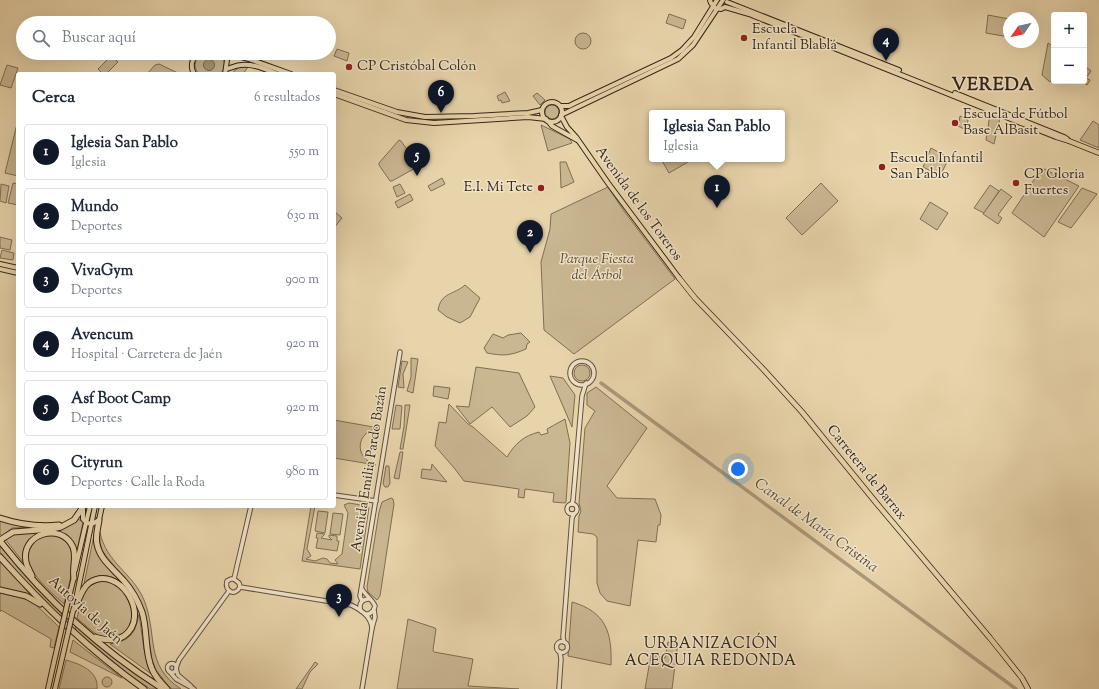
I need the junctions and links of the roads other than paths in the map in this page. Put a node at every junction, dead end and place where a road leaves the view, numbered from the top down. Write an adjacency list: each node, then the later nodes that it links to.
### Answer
1 (710, 0): 5 (main road)
2 (717, 0): 5 (main road)
3 (726, 1): 4 (main road); 5 (main road); 7 (main road)
4 (725, 7): 5 (main road); 6 (main road)
5 (715, 8): 14 (main road); 20 (main road)
6 (737, 10): 7 (main road); 9 (main road)
7 (754, 13): 8 (main road)
8 (773, 20): 9 (main road); 27 (main road)
9 (765, 21): 27 (main road)
10 (193, 60): 13 (main road)
11 (227, 60): 17 (main road)
12 (252, 60): 19 (main road)
13 (191, 69): 15 (main road); 16 (main road)
14 (644, 71): 20 (main road); 23 (main road)
15 (189, 72)
16 (193, 72)
17 (226, 72): 18 (main road)
18 (272, 72)
19 (285, 72)
20 (650, 73): 25 (main road)
21 (336, 91): 24 (main road)
22 (336, 95): 26 (main road)
23 (560, 106): 24 (main road); 25 (main road)
24 (542, 110): 26 (main road)
25 (561, 116): 26 (main road); 28 (main road, Avenida de los Toreros)
26 (546, 120): 28 (main road, Avenida de los Toreros)
27 (1069, 141): 29 (highway)
28 (580, 143): 34 (main road, Avenida de los Toreros)
29 (1099, 153)
30 (0, 264): 31 (main road)
31 (16, 268)
32 (0, 269): 33 (main road)
33 (16, 273)
34 (679, 278): 86 (highway, Carretera de Barrax)
35 (400, 352): 40 (street, Avenida Emilia Pardo Bazán)
36 (577, 383): 37 (street); 37 (street); 38 (street)
37 (586, 384): 38 (street)
38 (582, 396): 41 (street)
39 (336, 495): 40 (street)
40 (376, 501): 60 (street, Avenida Emilia Pardo Bazán)
41 (573, 503): 48 (street); 48 (street)
42 (82, 508): 50 (highway)
43 (83, 508): 52 (main road)
44 (90, 508): 52 (main road)
45 (95, 508): 53 (main road)
46 (102, 508): 51 (main road)
47 (251, 508): 57 (street)
48 (572, 514): 72 (street)
49 (0, 518): 50 (highway)
50 (74, 520): 54 (highway)
51 (99, 520): 53 (main road); 82 (highway)
52 (87, 523): 53 (main road); 56 (main road)
53 (92, 524): 66 (main road)
54 (1, 539): 58 (highway, Autovía de Jaén)
55 (0, 556): 80 (highway, Autovía de Jaén)
56 (74, 578): 58 (highway); 78 (main road, bridge)
57 (234, 579): 59 (street); 62 (street)
58 (35, 582): 71 (highway, Autovía de Jaén)
59 (240, 587): 62 (street); 65 (street)
60 (362, 589): 63 (street); 64 (street, Avenida Emilia Pardo Bazán)
61 (0, 590): 80 (highway)
62 (229, 591): 74 (street)
63 (369, 599): 64 (street); 67 (street)
64 (362, 601): 65 (street); 68 (street)
65 (351, 605): 68 (street)
66 (73, 610): 71 (highway); 79 (main road, bridge)
67 (374, 610): 69 (street); 70 (street)
68 (361, 611): 69 (street)
69 (366, 614): 70 (street)
70 (372, 628): 84 (street)
71 (90, 635): 81 (highway, Autovía de Jaén)
72 (562, 642): 73 (street); 73 (street)
73 (562, 652): 85 (street)
74 (179, 660): 75 (street); 76 (street)
75 (172, 663): 76 (street); 77 (street)
76 (176, 668): 77 (street); 83 (street)
77 (169, 671): 83 (street)
78 (48, 689)
79 (55, 689)
80 (144, 689)
81 (163, 689)
82 (167, 689)
83 (194, 689)
84 (362, 689)
85 (559, 689)
86 (1028, 689)

